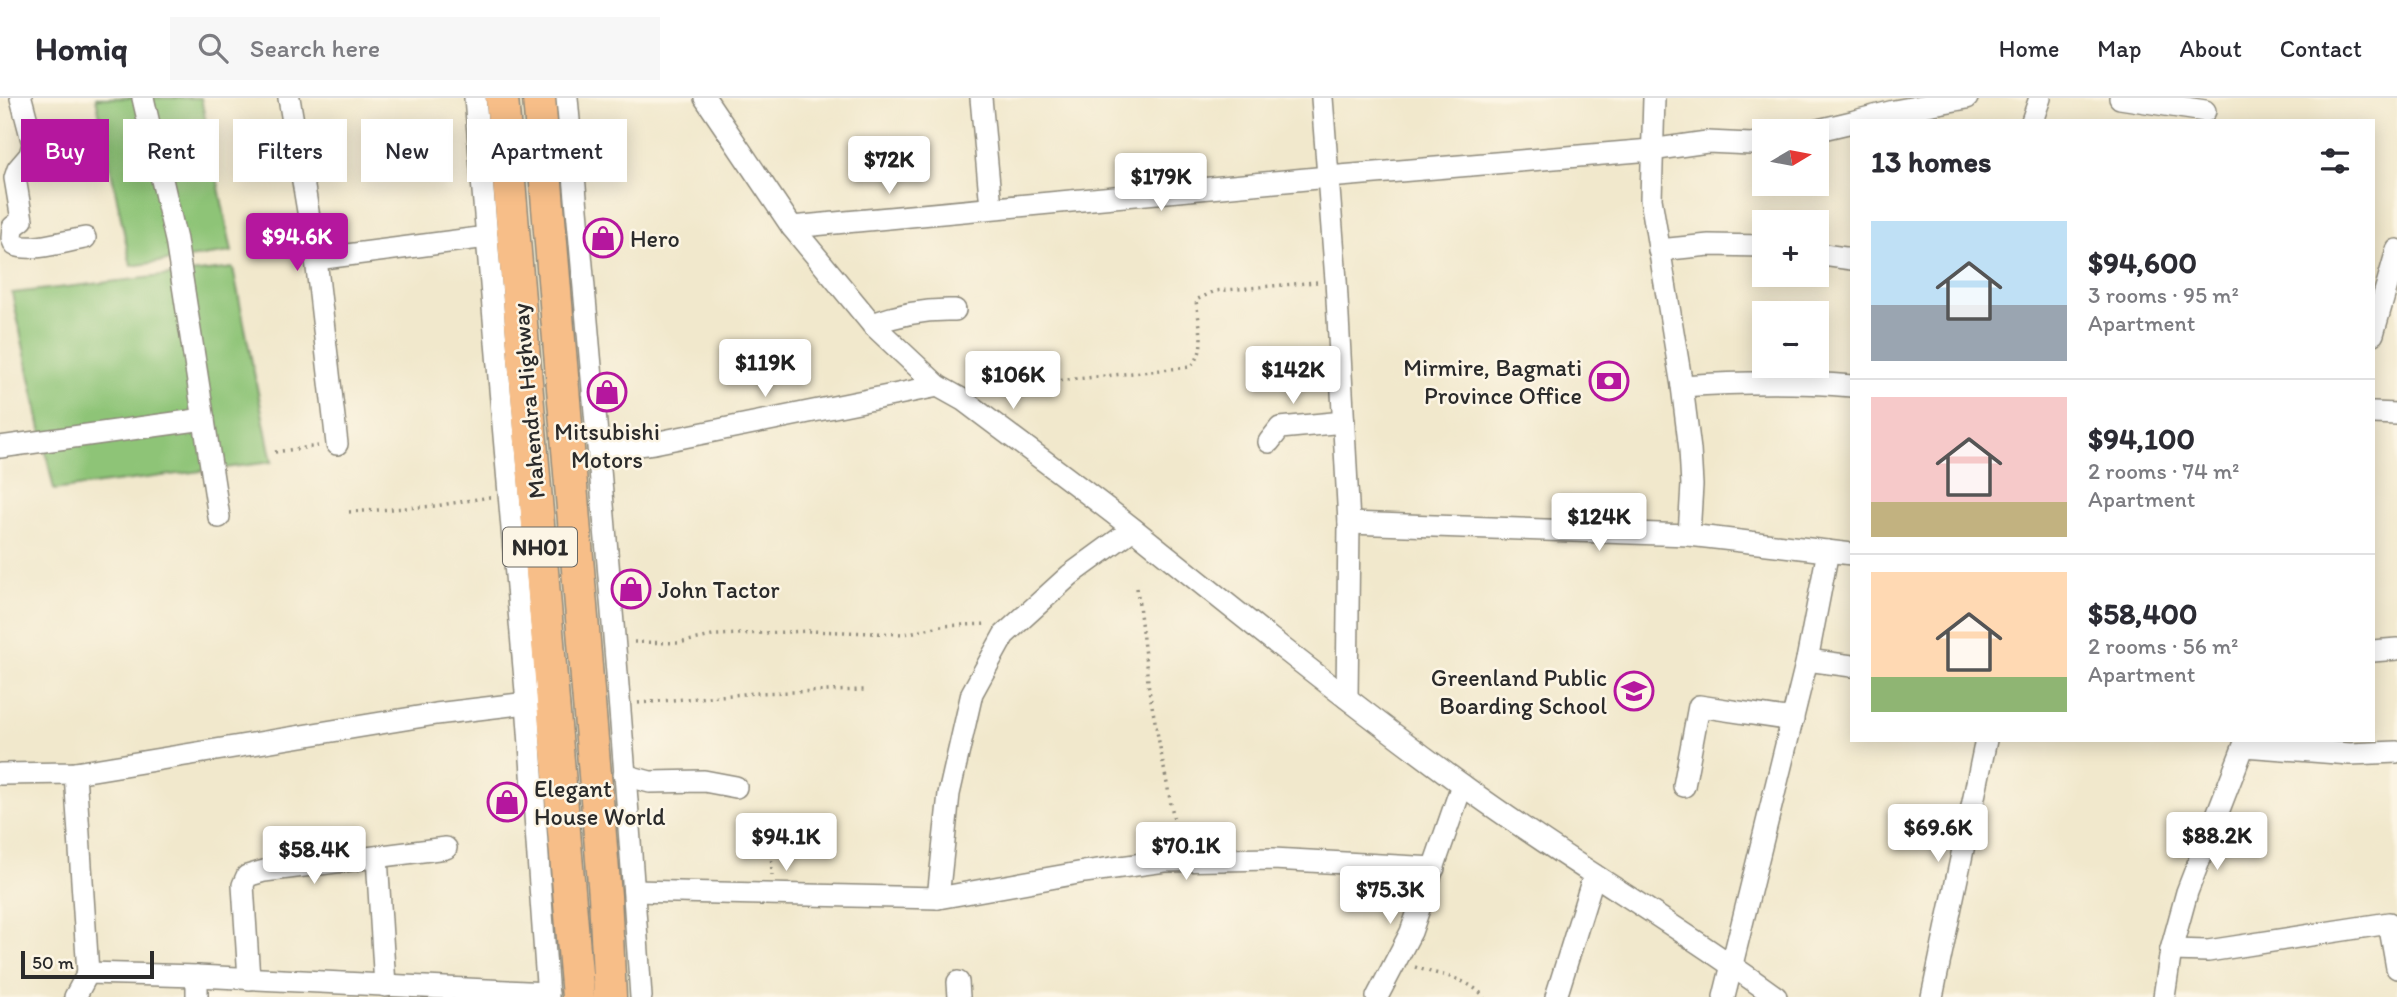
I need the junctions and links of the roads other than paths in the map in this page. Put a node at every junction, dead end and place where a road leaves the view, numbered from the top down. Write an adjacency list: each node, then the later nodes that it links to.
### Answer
1 (21, 98): 26 (street)
2 (143, 98): 41 (street)
3 (289, 98): 30 (street)
4 (475, 98): 25 (street)
5 (502, 98): 83 (highway, Mahendra Highway / NH01)
6 (539, 98): 85 (highway, Mahendra Highway / NH01)
7 (567, 98): 46 (street)
8 (705, 98): 24 (street)
9 (981, 98): 23 (street)
10 (1322, 98): 22 (street)
11 (1654, 98): 21 (street)
12 (1967, 98): 16 (street)
13 (2040, 98): 17 (street)
14 (2120, 98): 15 (street)
15 (2205, 110)
16 (1861, 119)
17 (2033, 119)
18 (1850, 122): 19 (street)
19 (1829, 127)
20 (1752, 144): 21 (street)
21 (1651, 150): 22 (street); 28 (street)
22 (1328, 177): 23 (street); 42 (street)
23 (991, 207): 24 (street)
24 (792, 227): 35 (street)
25 (487, 237): 30 (street); 58 (street)
26 (85, 239)
27 (1752, 246): 28 (street)
28 (1659, 250): 37 (street)
29 (1829, 256): 31 (street)
30 (316, 258): 44 (street)
31 (1850, 259)
32 (2387, 259): 34 (street)
33 (955, 310): 35 (street)
34 (2375, 323)
35 (872, 324): 36 (street)
36 (938, 386): 46 (street); 49 (street)
37 (1682, 386): 38 (street); 50 (street)
38 (1850, 386)
39 (2375, 413): 40 (street)
40 (2397, 414)
41 (204, 419): 45 (street); 47 (street)
42 (1343, 422): 43 (street); 48 (street)
43 (1269, 442)
44 (337, 444)
45 (0, 447)
46 (599, 450): 65 (street)
47 (219, 517)
48 (1349, 523): 50 (street); 57 (street)
49 (1133, 529): 57 (street); 74 (street)
50 (1689, 536): 51 (street)
51 (1828, 551): 52 (street); 55 (street)
52 (1850, 554)
53 (2397, 649): 54 (street)
54 (2375, 651)
55 (1807, 660): 56 (street); 59 (street)
56 (1850, 666)
57 (1347, 698): 66 (street)
58 (527, 704): 63 (street); 83 (street)
59 (1793, 720): 67 (street); 77 (street)
60 (1986, 742): 91 (street)
61 (2245, 743): 62 (street); 76 (street)
62 (2397, 752)
63 (75, 773): 64 (street); 79 (street)
64 (0, 774)
65 (624, 775): 68 (street); 73 (street)
66 (1462, 785): 71 (street); 72 (street)
67 (1684, 786)
68 (736, 787)
69 (446, 848): 70 (street)
70 (377, 857): 80 (street); 82 (street)
71 (1434, 867): 74 (street); 87 (street)
72 (1594, 875): 77 (street); 88 (street)
73 (634, 891): 74 (street); 86 (street)
74 (938, 898)
75 (2393, 922): 76 (street); 78 (street)
76 (2171, 950): 92 (street)
77 (1732, 964): 89 (street); 90 (street)
78 (2397, 968)
79 (88, 973): 81 (street); 84 (street)
80 (249, 979): 81 (street); 82 (street)
81 (197, 986)
82 (385, 986): 83 (street)
83 (558, 996)
84 (75, 997)
85 (610, 997)
86 (641, 997)
87 (1377, 997)
88 (1556, 997)
89 (1724, 997)
90 (1776, 997)
91 (1932, 997)
92 (2164, 997)

